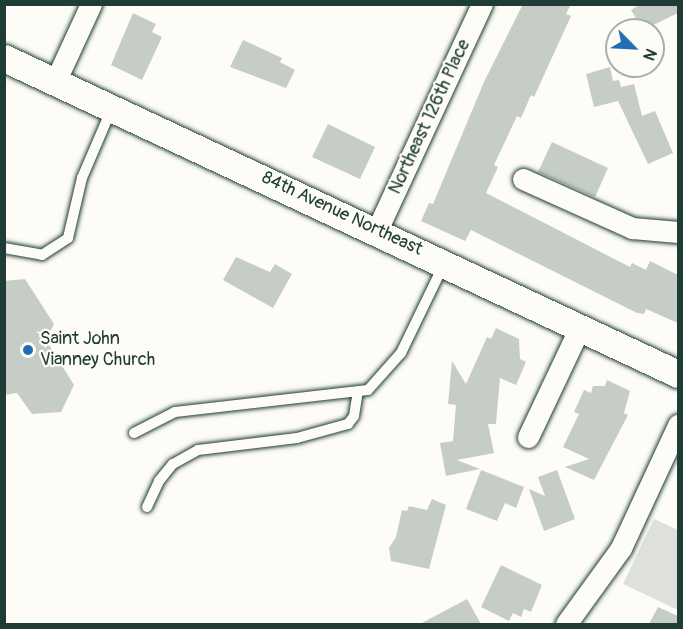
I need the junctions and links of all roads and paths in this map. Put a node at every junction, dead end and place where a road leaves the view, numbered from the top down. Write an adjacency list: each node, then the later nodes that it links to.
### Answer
1 (91, 4): 4 (street)
2 (482, 4): 7 (street, Northeast 126th Place)
3 (4, 58): 4 (street, 84th Avenue Northeast)
4 (55, 82): 5 (street, 84th Avenue Northeast)
5 (112, 108): 7 (street, 84th Avenue Northeast); 9 (lane)
6 (523, 179): 8 (street)
7 (377, 230): 10 (street, 84th Avenue Northeast)
8 (678, 232)
9 (4, 248)
10 (445, 261): 11 (street, 84th Avenue Northeast); 13 (lane)
11 (580, 327): 12 (street, 84th Avenue Northeast); 16 (street)
12 (678, 374)
13 (358, 392): 15 (lane); 17 (lane)
14 (678, 425): 18 (street)
15 (134, 433)
16 (528, 436)
17 (147, 507)
18 (566, 624)

